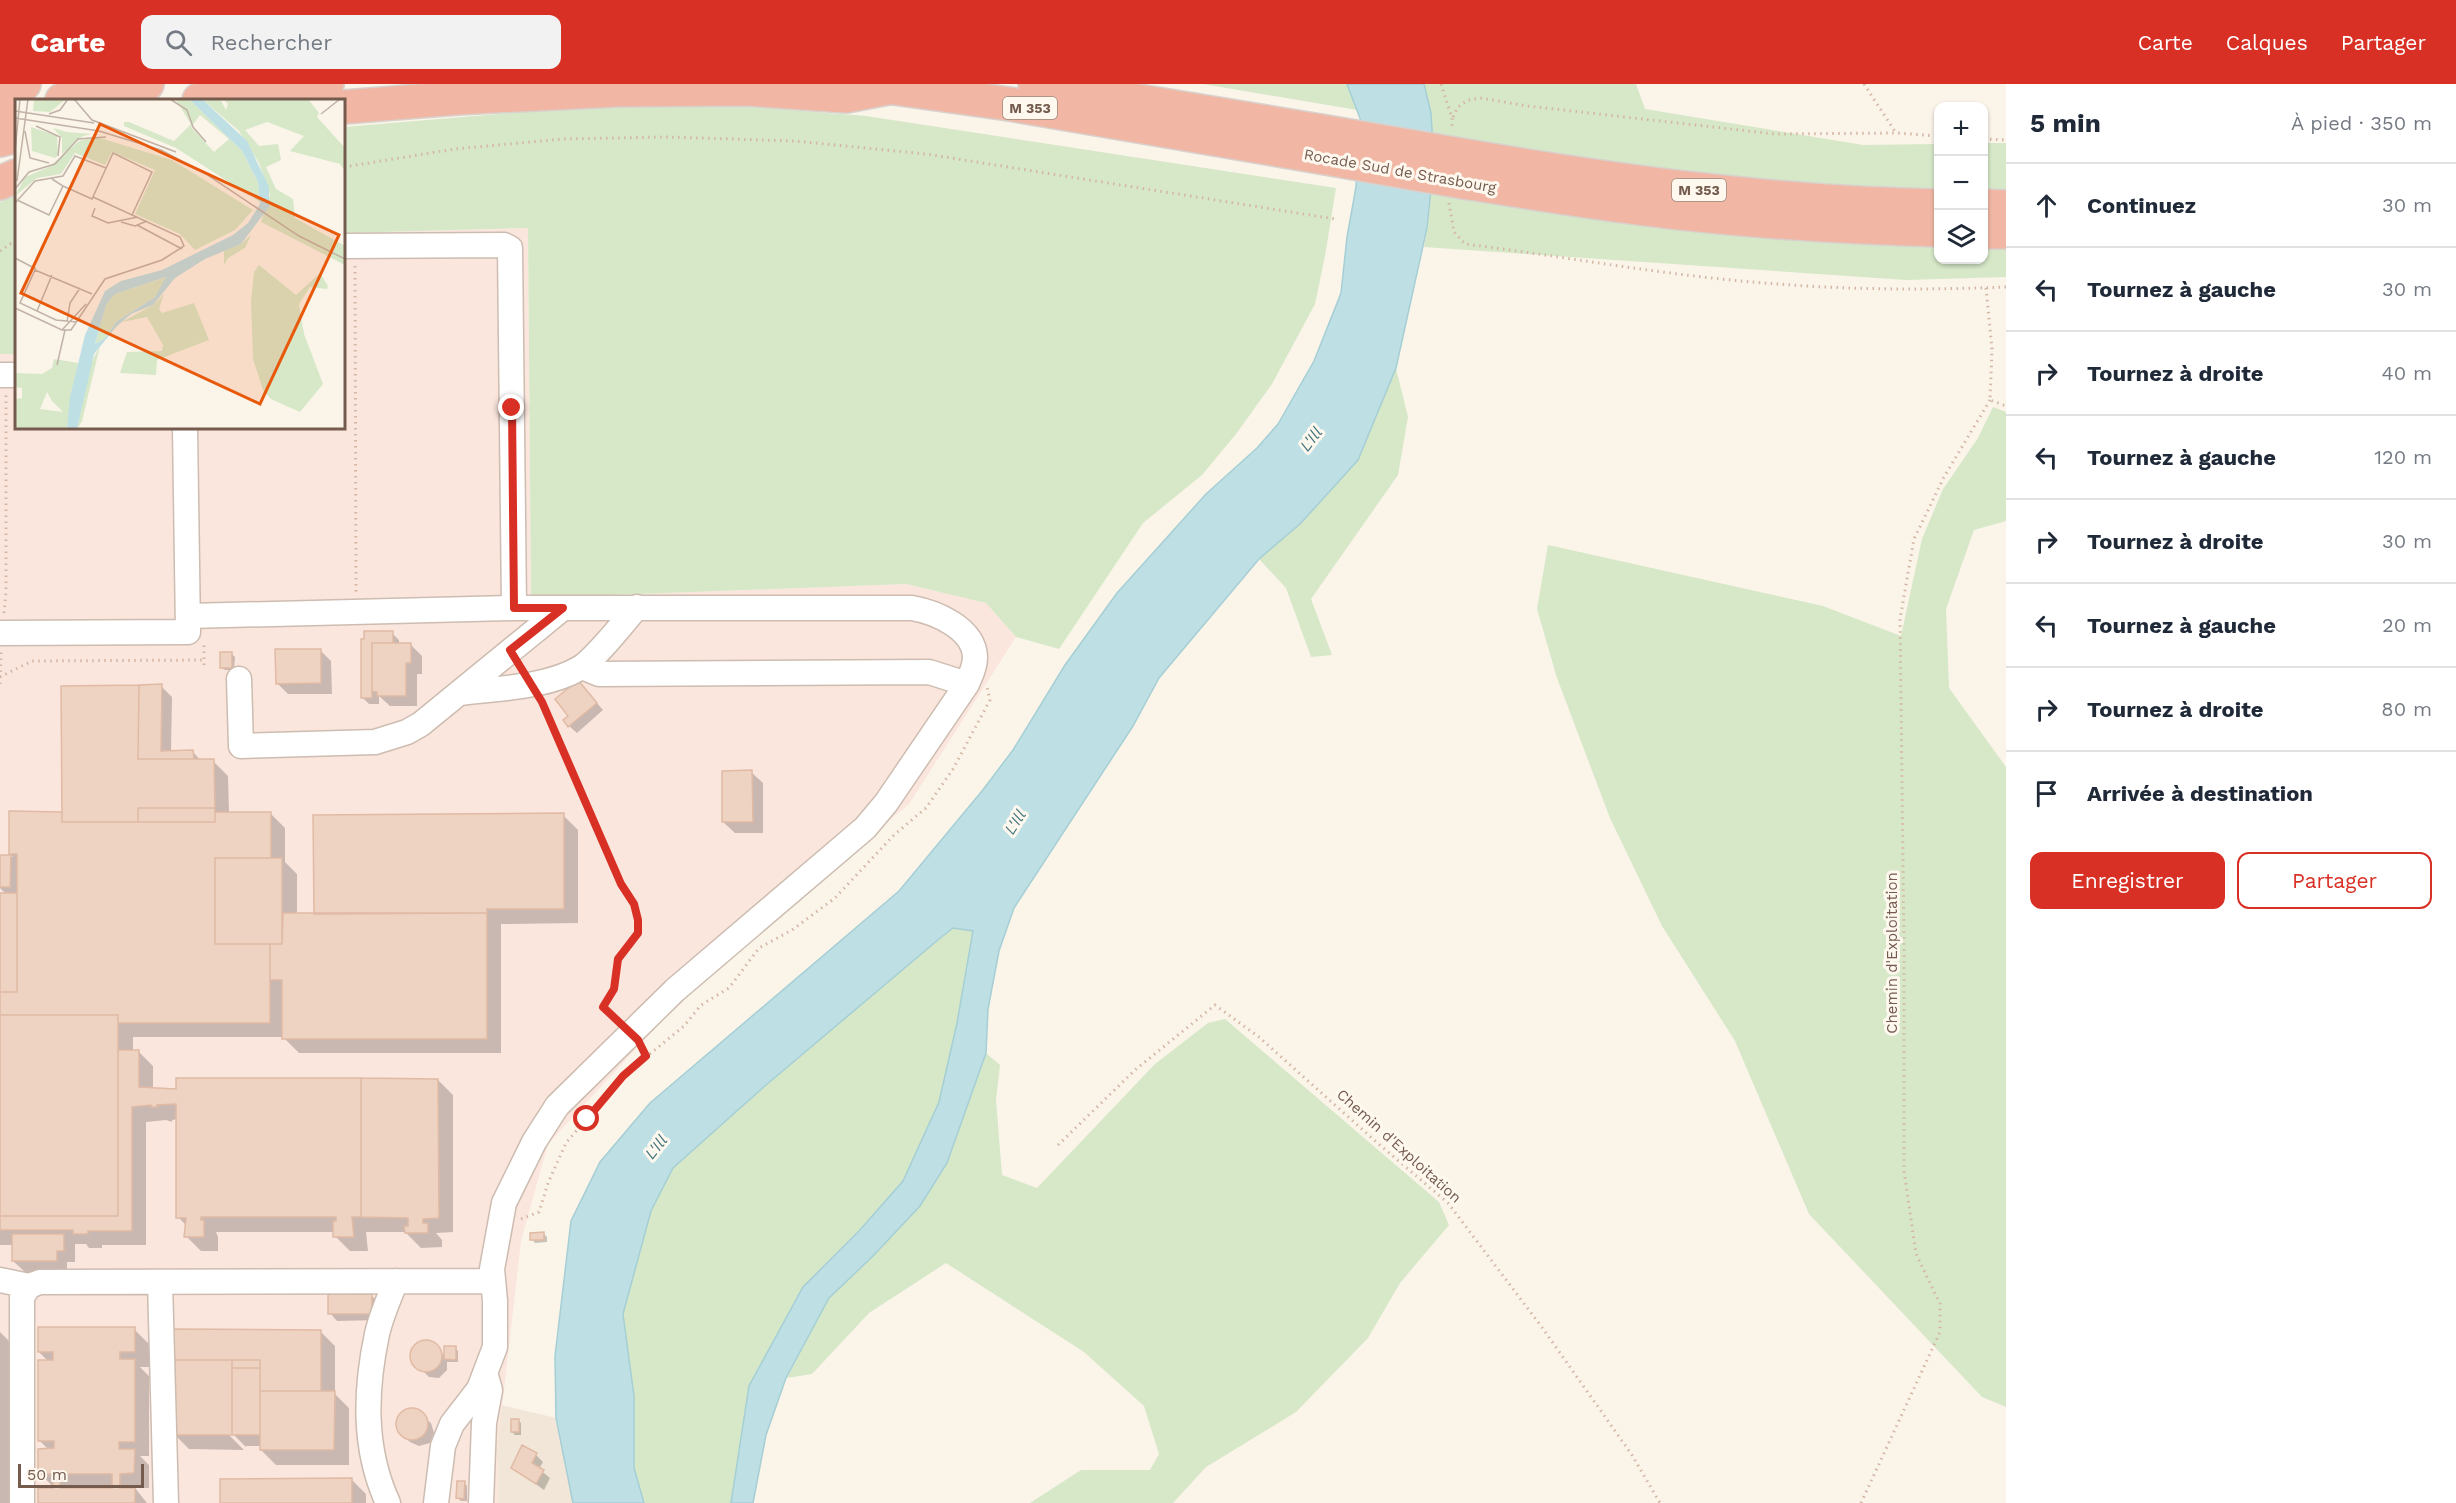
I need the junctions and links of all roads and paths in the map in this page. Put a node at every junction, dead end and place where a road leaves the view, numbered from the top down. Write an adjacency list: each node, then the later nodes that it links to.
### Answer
1 (24, 84): 8 (highway)
2 (147, 84): 9 (highway)
3 (327, 84): 10 (highway)
4 (1035, 84): 21 (highway, Rocade Sud de Strasbourg / M 353)
5 (1441, 84): 14 (path)
6 (1864, 84): 15 (path)
7 (879, 85): 11 (highway, Rocade Sud de Strasbourg); 21 (highway, Rocade Sud de Strasbourg / M 353)
8 (0, 89)
9 (67, 99)
10 (207, 99)
11 (345, 107)
12 (15, 110): 13 (highway)
13 (0, 114)
14 (1452, 118): 15 (path); 25 (path)
15 (1897, 133): 17 (path)
16 (15, 136): 19 (highway)
17 (1934, 136)
18 (1988, 138): 20 (path)
19 (0, 140)
20 (2006, 140)
21 (1320, 144): 25 (highway, Rocade Sud de Strasbourg / M 353, bridge)
22 (15, 162): 23 (highway)
23 (0, 166)
24 (345, 167): 31 (path)
25 (1456, 167): 28 (highway, Rocade Sud de Strasbourg / M 353); 32 (highway, Rocade Sud de Strasbourg / M 353); 39 (path)
26 (15, 176): 27 (highway)
27 (0, 183)
28 (1934, 206)
29 (1988, 206): 30 (highway)
30 (2006, 207)
31 (1335, 219)
32 (1934, 230)
33 (1988, 232): 34 (highway)
34 (2006, 232)
35 (15, 241): 37 (path)
36 (349, 246): 45 (lane); 47 (path)
37 (0, 251)
38 (2006, 287): 39 (path)
39 (1986, 288): 41 (path)
40 (8, 375): 49 (path)
41 (1990, 400): 42 (path); 74 (path, Chemin d'Exploitation)
42 (2006, 406)
43 (185, 429): 48 (lane)
44 (637, 607): 46 (lane); 51 (lane); 53 (lane)
45 (514, 608): 46 (lane); 47 (lane)
46 (563, 608): 57 (lane)
47 (356, 612): 48 (lane)
48 (188, 616): 49 (lane)
49 (1, 633): 52 (path)
50 (204, 660): 52 (path)
51 (582, 667): 53 (lane); 56 (lane)
52 (0, 677): 55 (path)
53 (970, 677): 58 (lane); 59 (path)
54 (240, 680): 57 (lane)
55 (0, 684)
56 (531, 684): 57 (lane); 58 (path)
57 (459, 693)
58 (631, 1034): 59 (path); 61 (lane)
59 (646, 1056): 61 (path)
60 (1058, 1145): 73 (path, Chemin d'Exploitation)
61 (500, 1227): 64 (lane)
62 (0, 1280): 66 (lane)
63 (396, 1281): 64 (lane); 65 (lane); 70 (lane)
64 (493, 1281): 67 (lane)
65 (160, 1282): 66 (lane); 69 (lane)
66 (30, 1287): 68 (lane)
67 (486, 1373): 71 (lane); 72 (lane)
68 (22, 1503)
69 (166, 1503)
70 (388, 1503)
71 (436, 1503)
72 (481, 1503)
73 (1660, 1503)
74 (1861, 1503)

